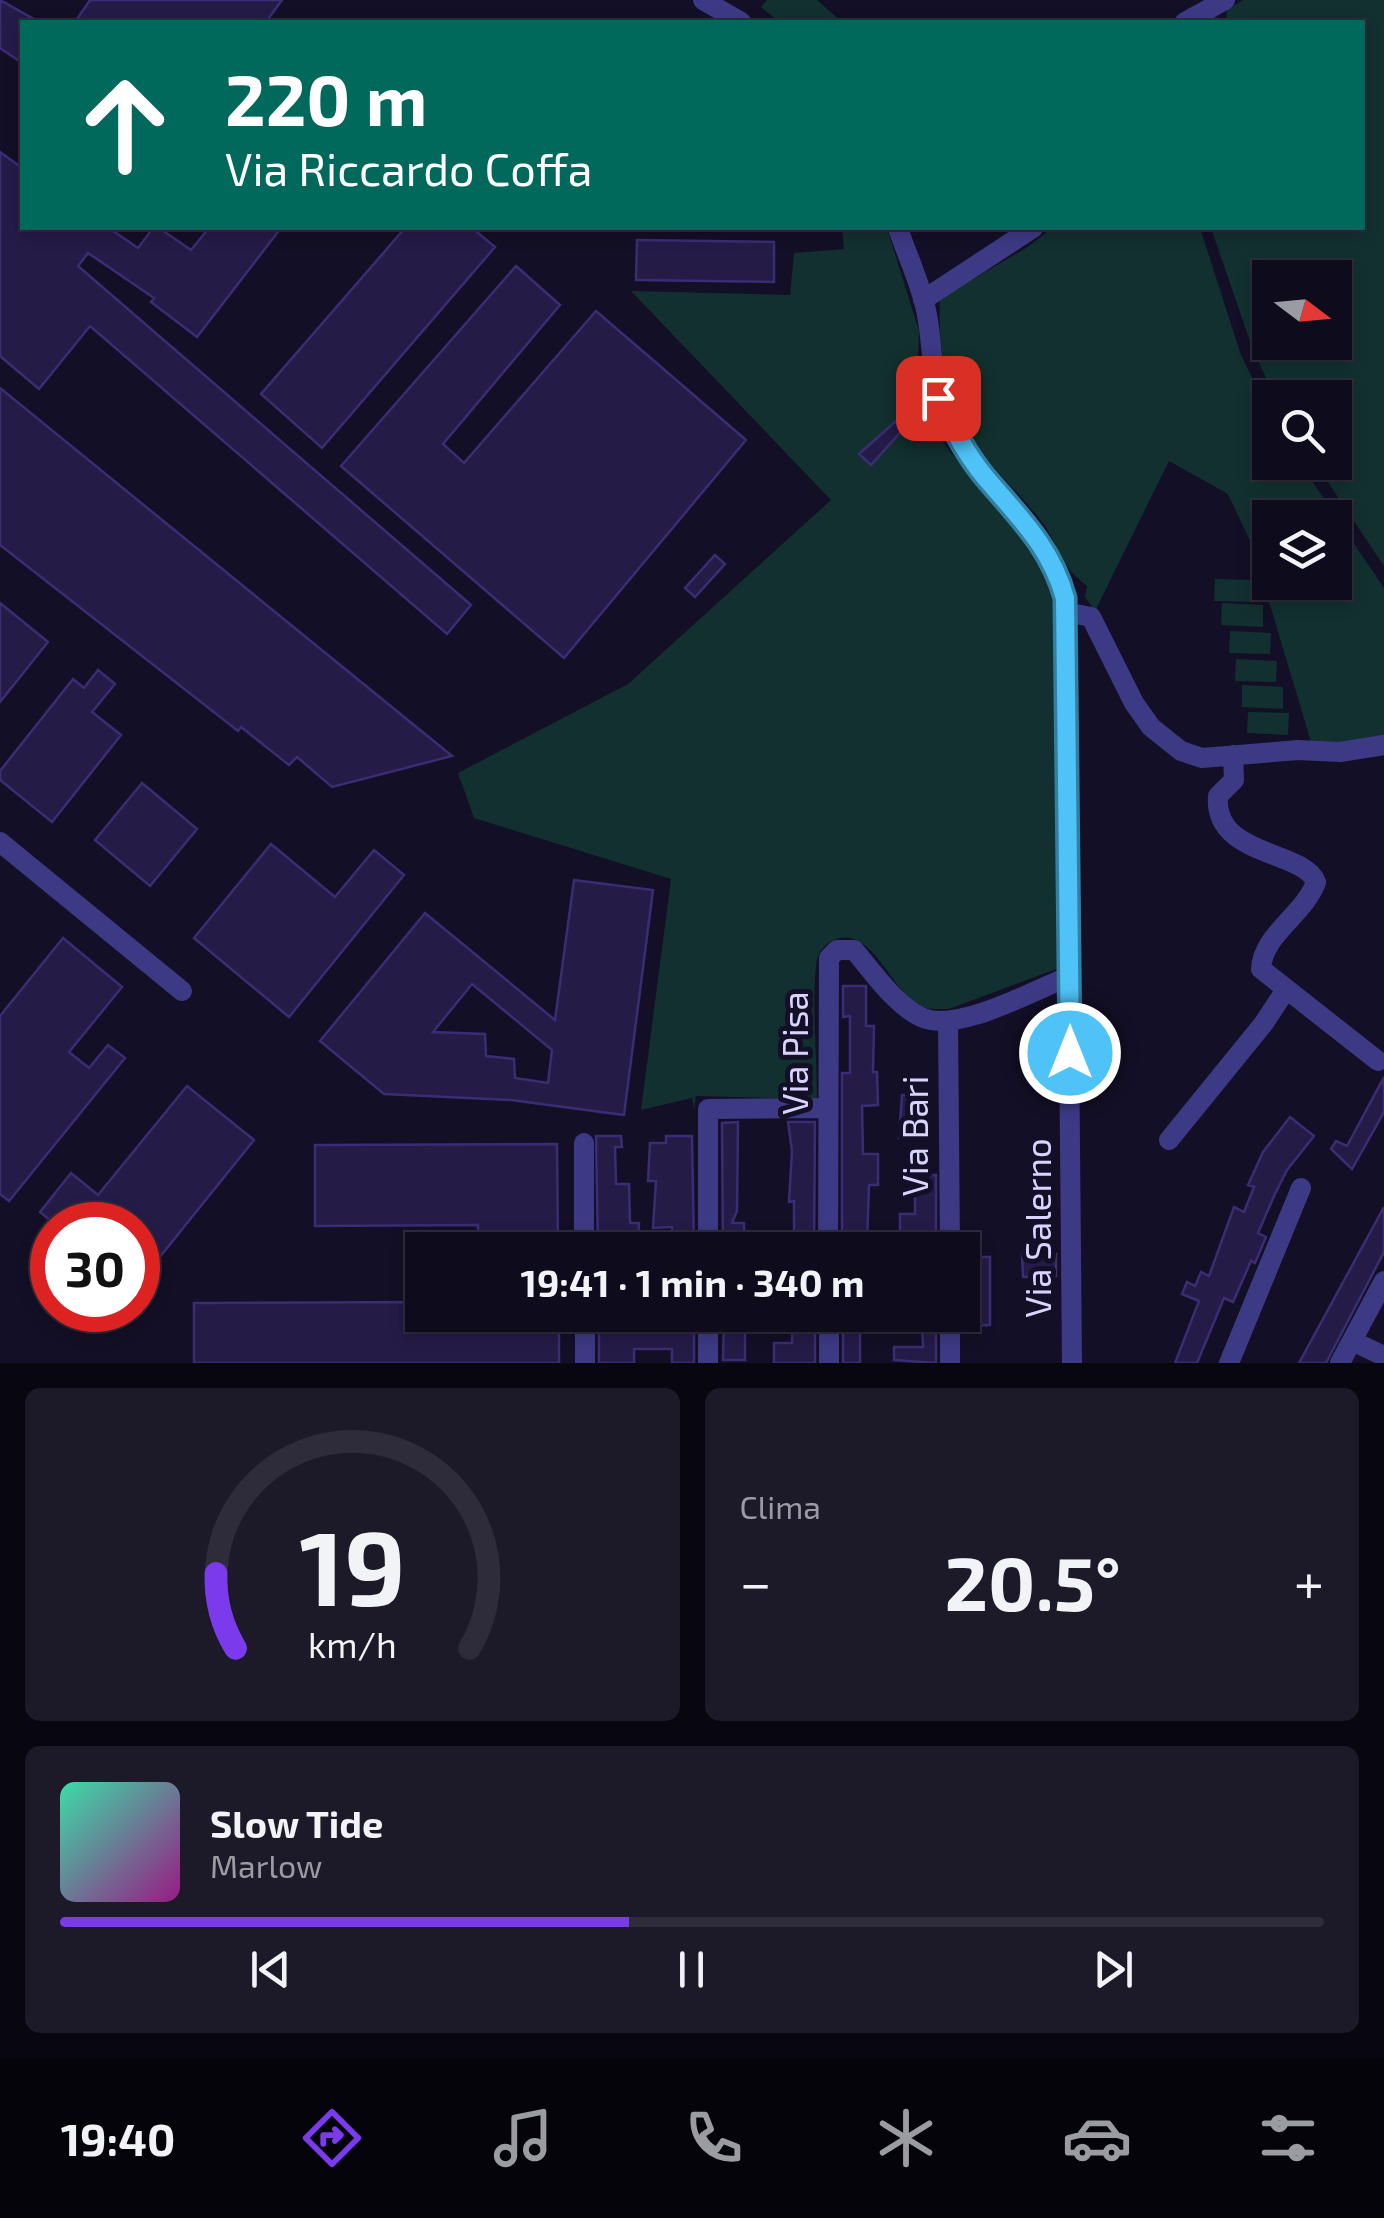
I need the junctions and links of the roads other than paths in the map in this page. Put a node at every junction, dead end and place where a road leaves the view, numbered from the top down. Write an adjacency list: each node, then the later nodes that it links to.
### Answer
1 (702, 0): 4 (street)
2 (1203, 0): 5 (street)
3 (1225, 0): 6 (street)
4 (737, 20)
5 (1175, 20)
6 (1190, 20)
7 (899, 230): 9 (street, Via Salerno)
8 (1030, 230): 9 (street)
9 (923, 300): 10 (street, Via Salerno)
10 (1066, 612): 12 (street); 14 (street, Via Salerno)
11 (1384, 745): 12 (street)
12 (1233, 755): 16 (street)
13 (0, 842): 15 (street)
14 (1070, 976): 17 (street); 38 (street, Via Salerno)
15 (182, 991)
16 (1285, 991): 18 (street); 20 (street)
17 (948, 1022): 19 (street, Via Pisa); 26 (street, Via Bari)
18 (1378, 1061)
19 (828, 1108): 24 (street); 25 (street, Via Pisa)
20 (1170, 1140)
21 (584, 1143): 23 (street)
22 (1301, 1188): 39 (street)
23 (584, 1232)
24 (708, 1232)
25 (828, 1232)
26 (950, 1232)
27 (1384, 1281): 32 (street)
28 (585, 1332): 34 (street)
29 (708, 1332): 35 (street)
30 (829, 1332): 36 (street)
31 (950, 1332): 37 (street)
32 (1352, 1341): 33 (street); 40 (street)
33 (1384, 1356)
34 (585, 1363)
35 (708, 1363)
36 (829, 1363)
37 (950, 1363)
38 (1072, 1363)
39 (1229, 1363)
40 (1340, 1363)

